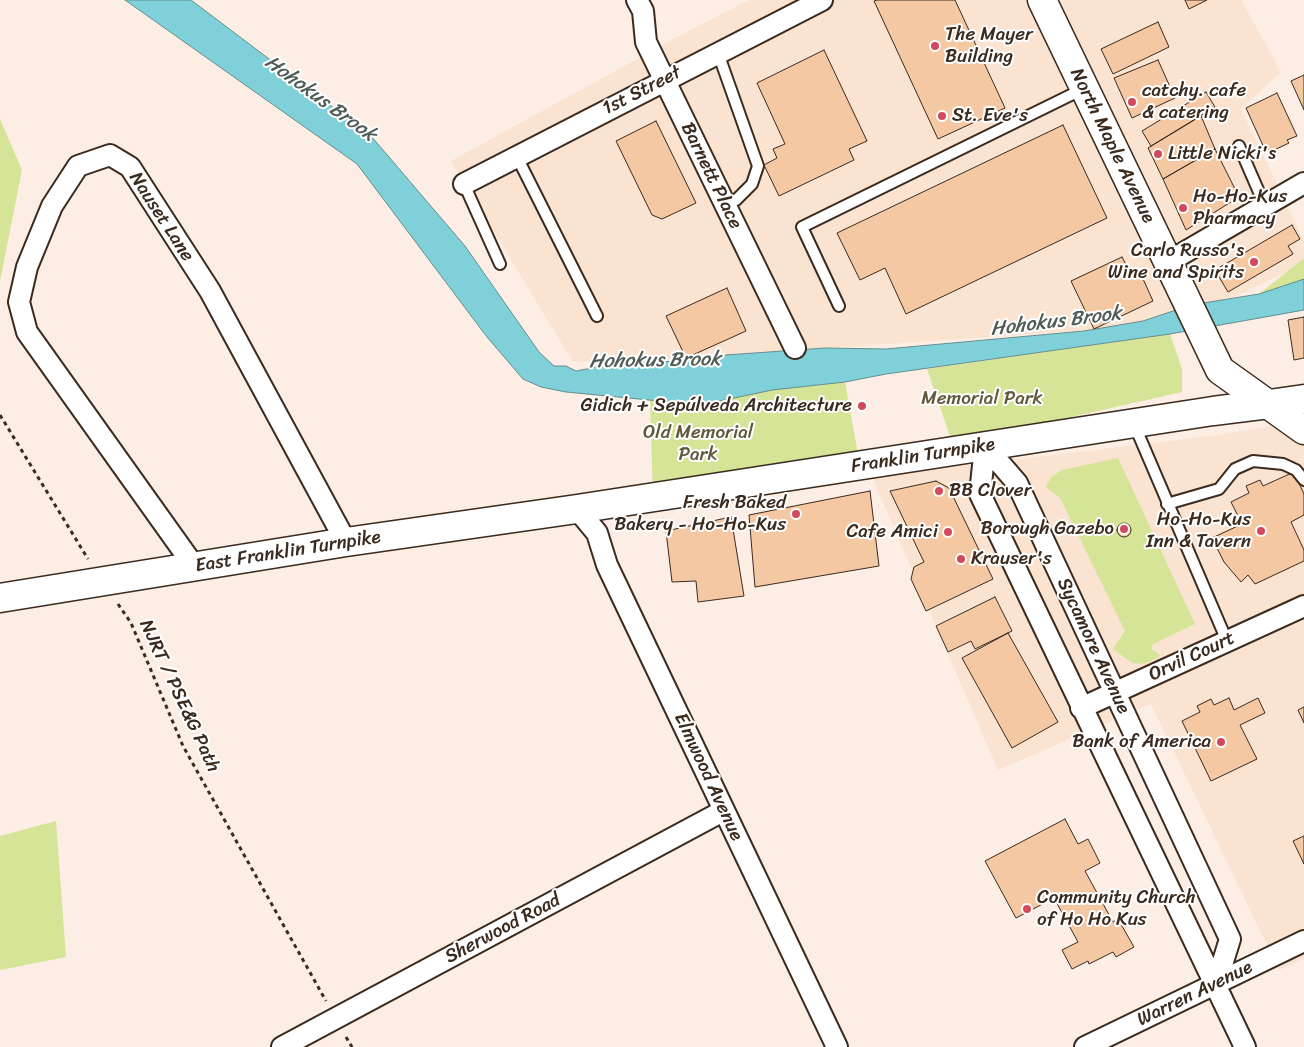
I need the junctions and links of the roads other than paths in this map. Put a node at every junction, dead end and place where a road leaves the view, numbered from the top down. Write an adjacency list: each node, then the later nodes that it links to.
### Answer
1 (822, 0): 4 (street, 1st Street)
2 (1042, 0): 6 (street, North Maple Avenue)
3 (640, 6): 5 (street, Barnett Place)
4 (718, 52): 5 (street, 1st Street); 11 (lane)
5 (664, 80): 8 (street, 1st Street); 11 (street, Barnett Place)
6 (1084, 88): 13 (street, North Maple Avenue); 15 (lane)
7 (1239, 146): 12 (lane)
8 (517, 157): 10 (street, 1st Street); 16 (lane)
9 (1304, 183): 12 (street)
10 (464, 184): 14 (lane)
11 (725, 204): 17 (street, Barnett Place)
12 (1265, 206): 13 (street)
13 (1168, 262): 19 (street, North Maple Avenue)
14 (500, 264)
15 (839, 306)
16 (597, 316)
17 (795, 348)
18 (1304, 399): 19 (street, Franklin Turnpike)
19 (1269, 404): 20 (street, Franklin Turnpike); 21 (street, North Maple Avenue)
20 (1134, 423): 22 (street, Franklin Turnpike); 24 (lane)
21 (1304, 430)
22 (985, 446): 25 (street, Franklin Turnpike); 31 (street, Sycamore Avenue); 32 (street, Sycamore Avenue)
23 (1304, 480): 24 (lane)
24 (1167, 504): 30 (lane)
25 (577, 509): 26 (street, East Franklin Turnpike); 33 (street, Elmwood Avenue)
26 (346, 542): 27 (street, East Franklin Turnpike); 27 (street, Nauset Lane)
27 (194, 566): 28 (street, East Franklin Turnpike)
28 (0, 598)
29 (1304, 606): 30 (street, Orvil Court)
30 (1227, 641): 31 (street, Orvil Court)
31 (1115, 693): 32 (street, Orvil Court); 35 (street, Sycamore Avenue)
32 (1080, 708): 35 (street, Sycamore Avenue)
33 (723, 811): 36 (street, Sherwood Road); 37 (street, Elmwood Avenue)
34 (1304, 940): 35 (street, Warren Avenue)
35 (1216, 984): 38 (street, Warren Avenue); 39 (street, Sycamore Avenue)
36 (282, 1047)
37 (837, 1047)
38 (1086, 1047)
39 (1245, 1047)

